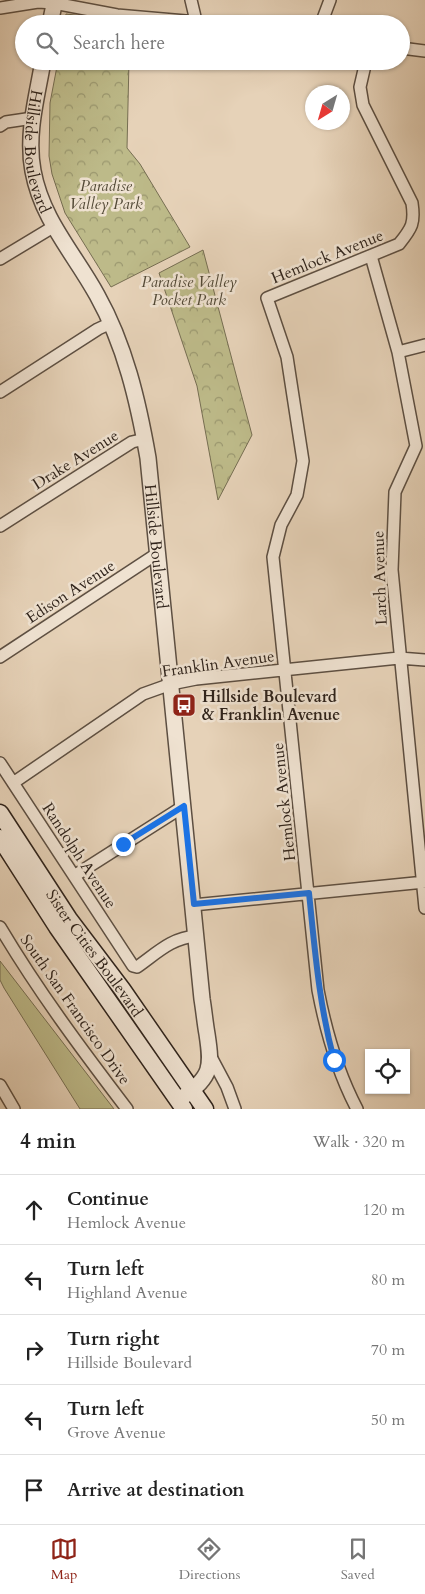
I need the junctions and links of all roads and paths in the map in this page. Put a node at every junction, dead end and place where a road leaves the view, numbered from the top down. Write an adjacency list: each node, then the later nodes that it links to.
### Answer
1 (191, 0): 7 (street)
2 (330, 0): 8 (street)
3 (55, 1): 4 (street); 5 (street); 6 (street)
4 (0, 8)
5 (52, 15)
6 (117, 15)
7 (195, 15)
8 (324, 15)
9 (410, 49): 10 (street)
10 (425, 51)
11 (41, 70): 13 (street, Hillside Boulevard)
12 (364, 70): 16 (street, Hemlock Avenue)
13 (33, 118): 14 (street); 15 (street, Hillside Boulevard)
14 (0, 126)
15 (53, 227): 17 (street); 18 (street, Hillside Boulevard)
16 (371, 256): 20 (street, Larch Avenue); 29 (street, Hemlock Avenue)
17 (0, 258)
18 (111, 323): 21 (street); 22 (street, Hillside Boulevard)
19 (425, 345): 20 (street)
20 (398, 352): 23 (street, Larch Avenue)
21 (0, 392)
22 (145, 439): 24 (street, Drake Avenue); 25 (street, Hillside Boulevard)
23 (421, 446): 27 (street, Larch Avenue)
24 (0, 526)
25 (158, 553): 26 (street, Edison Avenue); 30 (street, Hillside Boulevard)
26 (0, 657)
27 (399, 658): 28 (street, Franklin Avenue); 29 (street, Franklin Avenue); 37 (street, Larch Avenue)
28 (425, 660)
29 (285, 670): 30 (street, Franklin Avenue); 38 (street, Hemlock Avenue)
30 (171, 684): 32 (street, Franklin Avenue); 33 (street, Hillside Boulevard)
31 (0, 763): 32 (street, Randolph Avenue)
32 (13, 783): 36 (street, Randolph Avenue)
33 (184, 806): 36 (street); 39 (street, Hillside Boulevard)
34 (0, 813): 45 (main road, Sister Cities Boulevard)
35 (0, 838): 46 (main road, Sister Cities Boulevard)
36 (74, 876): 42 (street, Randolph Avenue)
37 (424, 882): 38 (street); 40 (street, Larch Avenue)
38 (309, 893): 39 (street); 51 (street, Hemlock Avenue)
39 (194, 904): 42 (street, Hillside Boulevard)
40 (425, 908)
41 (0, 927): 48 (street, South San Francisco Drive)
42 (196, 936): 43 (street, Hillside Boulevard)
43 (210, 1055): 45 (street, Hillside Boulevard); 50 (street, Hillside Boulevard)
44 (0, 1085): 47 (street)
45 (193, 1090): 46 (street, Hillside Boulevard); 49 (main road)
46 (181, 1105)
47 (14, 1109)
48 (127, 1109)
49 (205, 1109)
50 (235, 1109)
51 (357, 1109)

